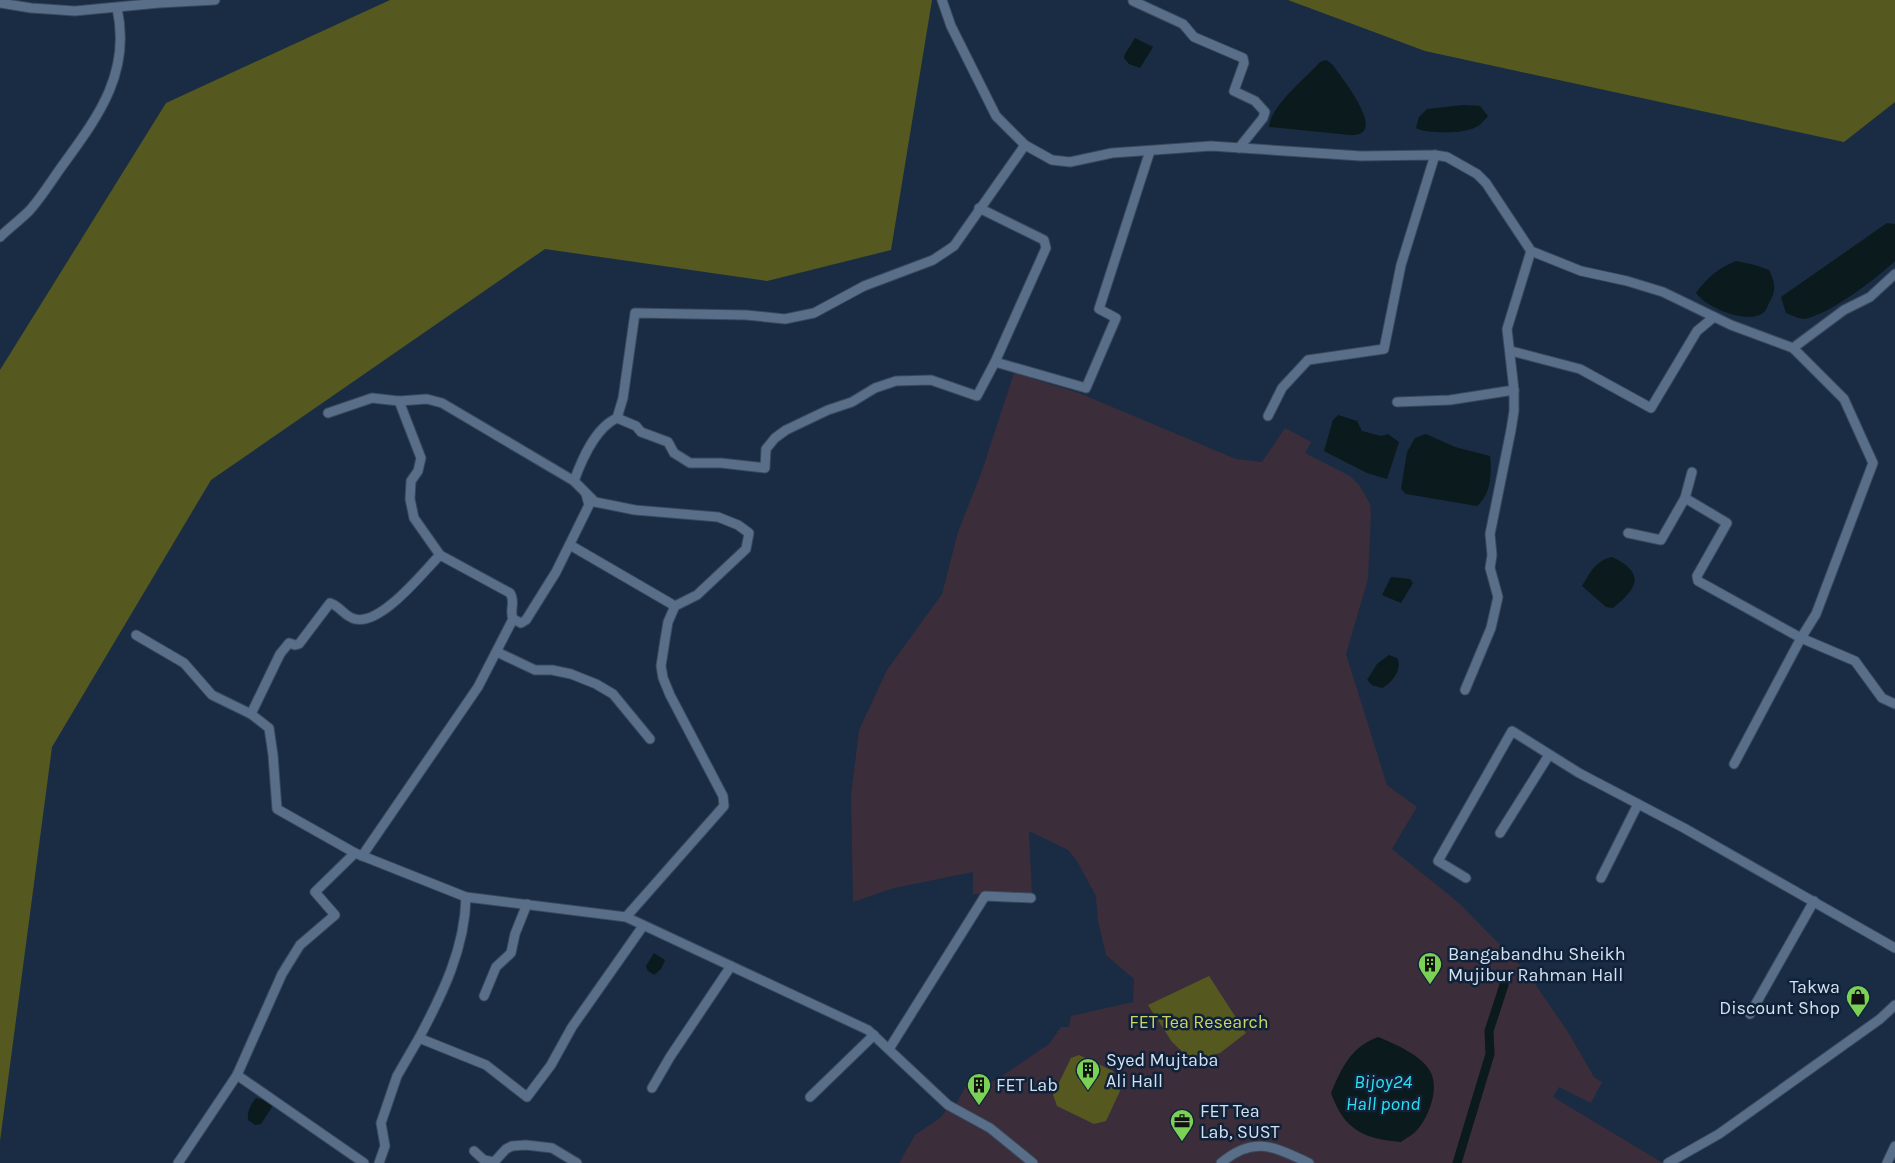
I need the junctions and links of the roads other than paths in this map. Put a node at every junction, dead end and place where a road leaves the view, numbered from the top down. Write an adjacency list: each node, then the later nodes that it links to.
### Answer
1 (215, 0): 5 (street)
2 (942, 0): 6 (street)
3 (1133, 1): 7 (street)
4 (1, 2): 5 (street)
5 (118, 8): 11 (street)
6 (1025, 145): 8 (street); 10 (street)
7 (1240, 148): 8 (street); 9 (street)
8 (1150, 151): 17 (street)
9 (1435, 156): 12 (street); 22 (street)
10 (979, 208): 17 (street); 23 (street)
11 (0, 237)
12 (1531, 251): 14 (street); 16 (street)
13 (1895, 274): 15 (street)
14 (1714, 317): 15 (street); 16 (street)
15 (1793, 348): 34 (street)
16 (1511, 351): 18 (street)
17 (995, 362): 23 (street)
18 (1514, 390): 20 (street); 36 (street)
19 (399, 401): 21 (street); 25 (street); 30 (street)
20 (1398, 402)
21 (328, 413)
22 (1268, 416)
23 (617, 418): 25 (street)
24 (1692, 472): 27 (street)
25 (574, 481): 26 (street)
26 (586, 492): 29 (street); 31 (street)
27 (1685, 498): 28 (street); 34 (street)
28 (1628, 533)
29 (570, 545): 31 (street); 32 (street)
30 (440, 555): 32 (street); 38 (street)
31 (675, 606): 51 (street)
32 (513, 619): 35 (street)
33 (136, 635): 38 (street)
34 (1801, 638): 37 (street); 41 (street)
35 (497, 652): 39 (street); 44 (street)
36 (1465, 690)
37 (1895, 704)
38 (251, 714): 44 (street)
39 (650, 738)
40 (1549, 755): 42 (street); 43 (street); 45 (street)
41 (1734, 764)
42 (1638, 804): 46 (street); 49 (street)
43 (1500, 832)
44 (358, 855): 47 (street); 61 (street)
45 (1466, 878)
46 (1600, 878)
47 (466, 897): 50 (street); 59 (street)
48 (1031, 898): 60 (street)
49 (1814, 901): 53 (street); 57 (street)
50 (527, 904): 51 (street); 55 (street)
51 (626, 917): 52 (street)
52 (644, 926): 54 (street); 59 (street)
53 (1895, 948)
54 (731, 966): 58 (street); 62 (street)
55 (484, 996)
56 (1895, 1005): 73 (street)
57 (1750, 1014)
58 (874, 1035): 60 (street); 63 (street)
59 (419, 1038): 68 (street)
60 (889, 1048): 70 (street)
61 (237, 1074): 66 (street); 67 (street)
62 (652, 1088)
63 (810, 1097)
64 (1895, 1146): 74 (street)
65 (474, 1151): 69 (street)
66 (178, 1163)
67 (364, 1163)
68 (379, 1163)
69 (577, 1163)
70 (1033, 1163)
71 (1221, 1163): 72 (street)
72 (1309, 1163)
73 (1668, 1163)
74 (1887, 1163)

